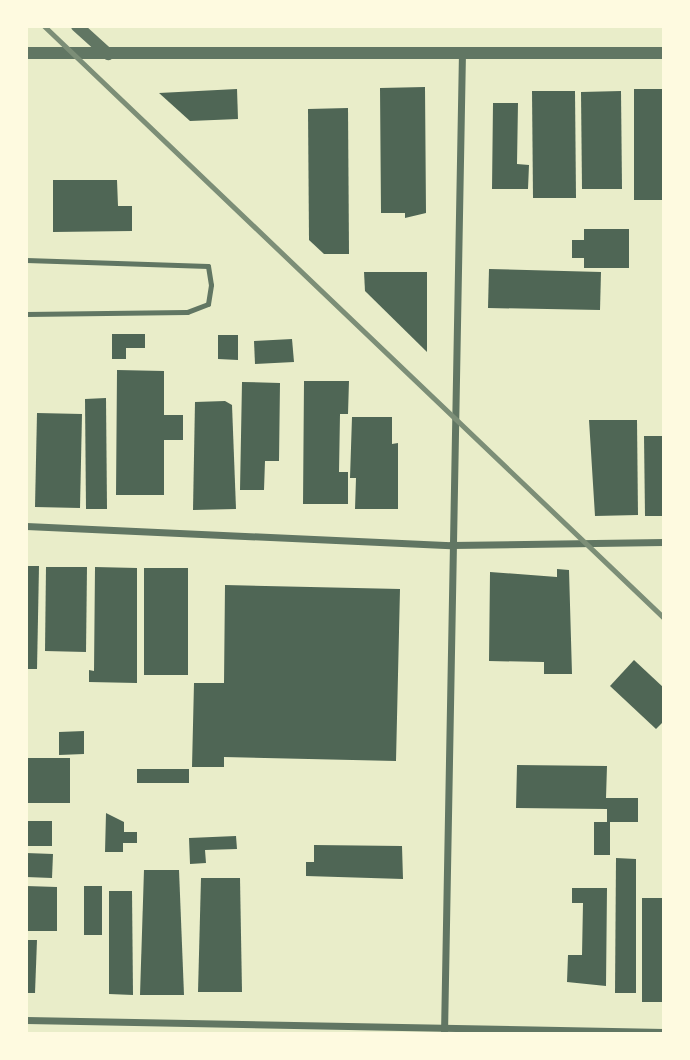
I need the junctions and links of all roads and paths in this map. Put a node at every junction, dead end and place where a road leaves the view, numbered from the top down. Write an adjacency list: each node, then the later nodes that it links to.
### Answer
1 (77, 26): 5 (street)
2 (462, 51): 4 (street); 5 (street); 10 (street)
3 (26, 53): 5 (street)
4 (664, 53)
5 (108, 54)
6 (26, 260): 7 (lane)
7 (26, 314)
8 (26, 526): 10 (street)
9 (664, 542): 10 (street)
10 (452, 545): 12 (street)
11 (26, 1020): 12 (street)
12 (444, 1031): 13 (street)
13 (664, 1032)

